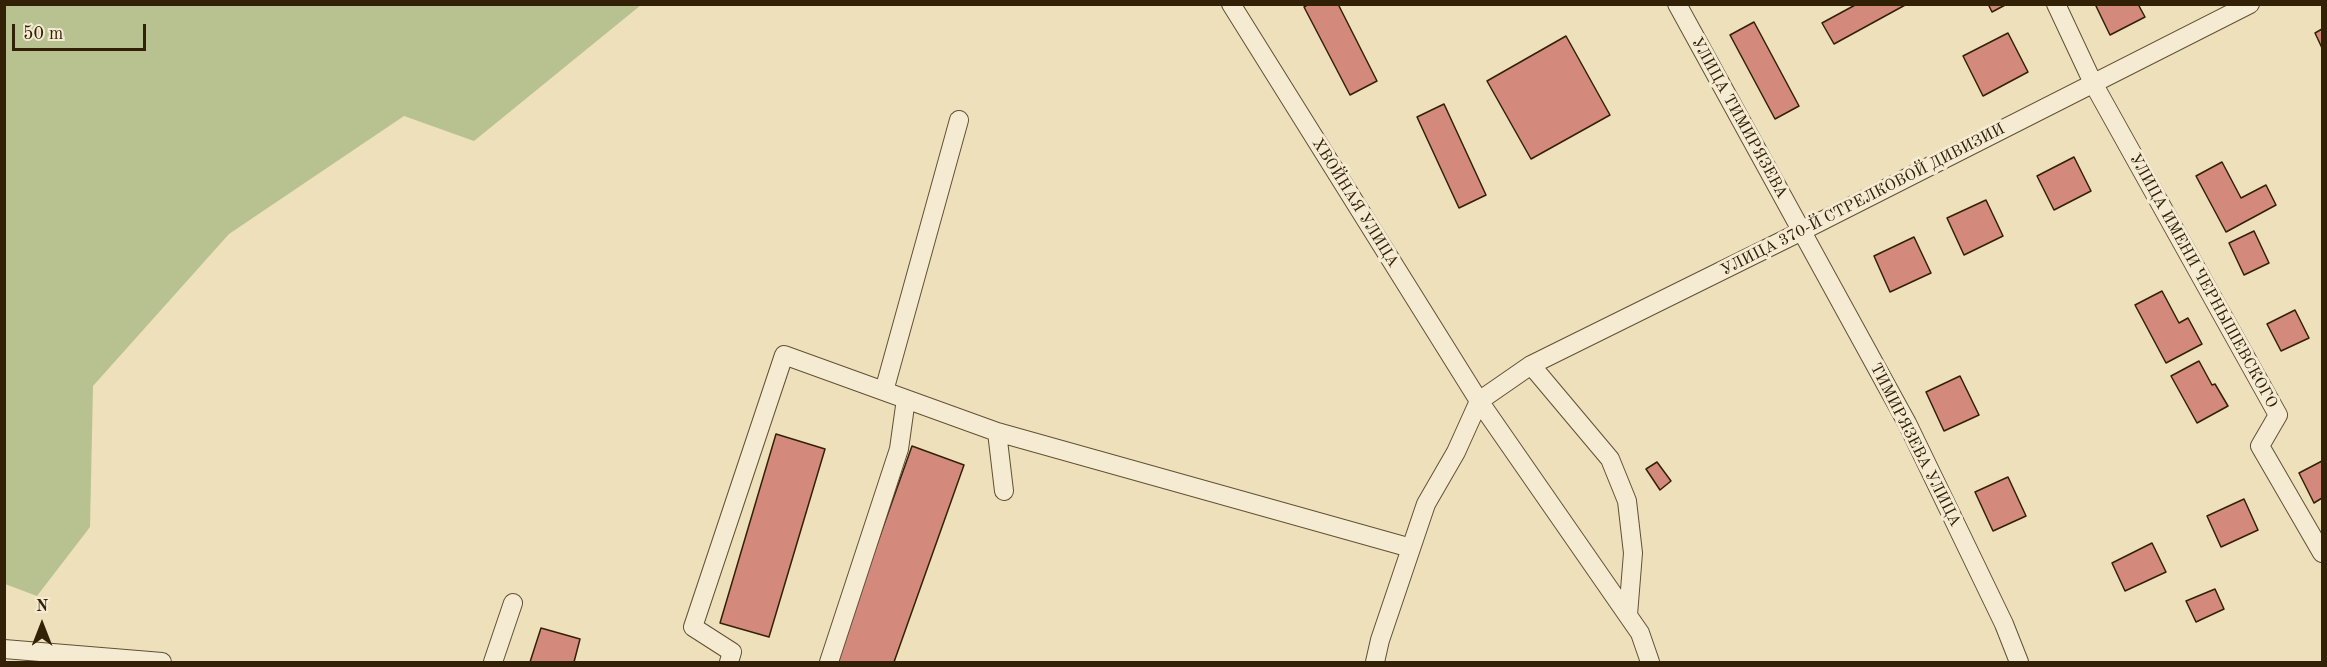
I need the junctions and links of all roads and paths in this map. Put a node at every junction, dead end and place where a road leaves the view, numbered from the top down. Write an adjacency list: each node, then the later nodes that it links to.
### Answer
1 (1231, 4): 11 (street, ХВОЙНАЯ УЛИЦА)
2 (1677, 4): 7 (street, УЛИЦА ТИМИРЯЗЕВА)
3 (2056, 4): 5 (street, УЛИЦА ИМЕНИ ЧЕРНЫШЕВСКОГО)
4 (2250, 4): 5 (street, УЛИЦА 370-Й СТРЕЛКОВОЙ ДИВИЗИИ)
5 (2093, 83): 7 (street, УЛИЦА 370-Й СТРЕЛКОВОЙ ДИВИЗИИ); 15 (street, УЛИЦА ИМЕНИ ЧЕРНЫШЕВСКОГО)
6 (959, 120): 9 (street)
7 (1802, 231): 8 (street, УЛИЦА 370-Й СТРЕЛКОВОЙ ДИВИЗИИ); 26 (street, ТИМИРЯЗЕВА УЛИЦА)
8 (1531, 365): 11 (street, УЛИЦА 370-Й СТРЕЛКОВОЙ ДИВИЗИИ); 17 (street)
9 (884, 391): 10 (street); 22 (street)
10 (906, 399): 12 (street); 23 (street)
11 (1479, 401): 14 (street); 17 (street, ХВОЙНАЯ УЛИЦА)
12 (997, 432): 13 (street); 14 (street)
13 (1004, 491)
14 (1411, 548): 24 (street)
15 (2322, 553)
16 (513, 603): 21 (street)
17 (1628, 615): 25 (street, ХВОЙНАЯ УЛИЦА)
18 (4, 649): 19 (street)
19 (137, 662): 20 (street)
20 (162, 663)
21 (493, 663)
22 (729, 663)
23 (829, 663)
24 (1375, 663)
25 (1650, 663)
26 (2019, 663)

